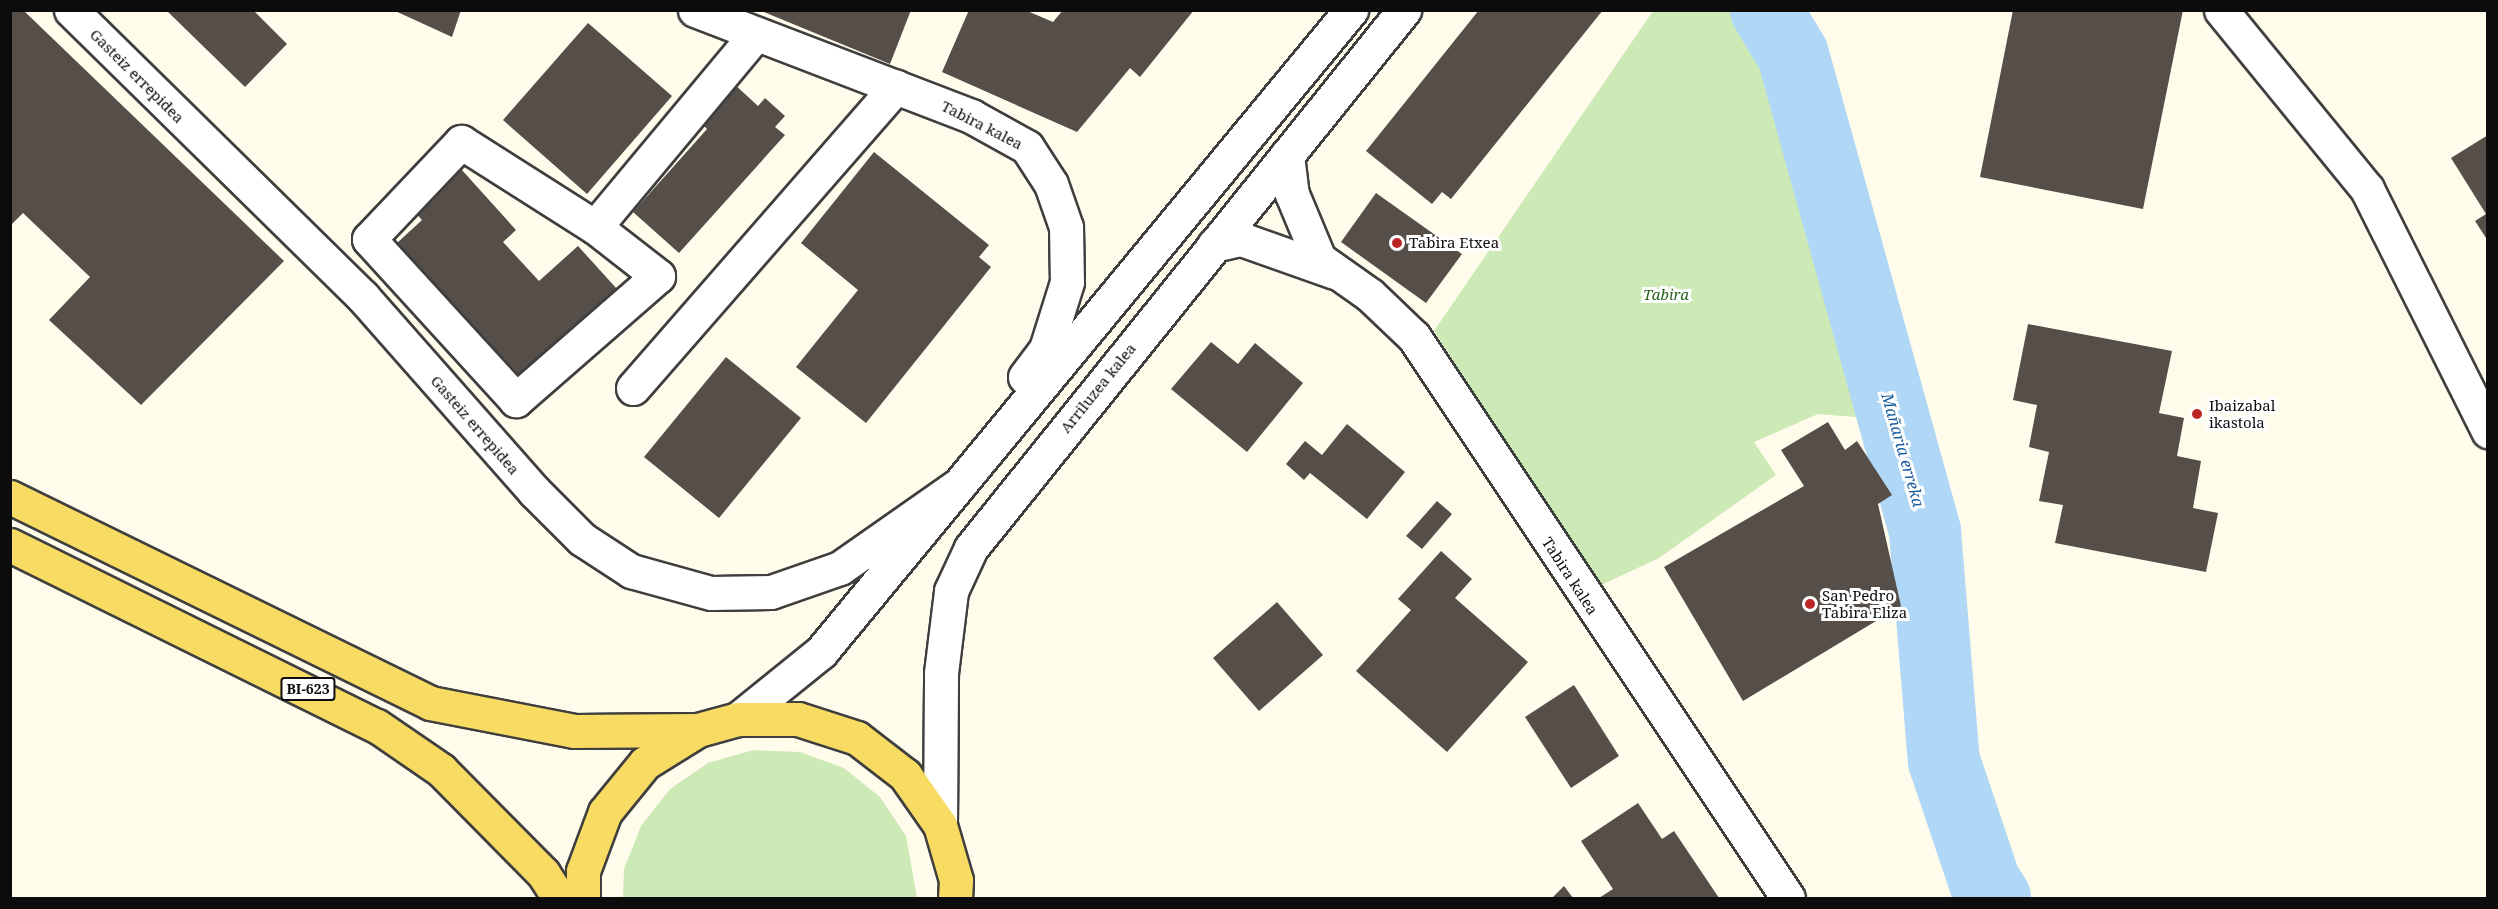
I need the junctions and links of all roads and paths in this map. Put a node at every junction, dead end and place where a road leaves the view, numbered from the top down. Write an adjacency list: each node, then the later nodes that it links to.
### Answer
1 (71, 10): 15 (street, Gasteiz errepidea)
2 (695, 10): 6 (street, Tabira kalea)
3 (1351, 10): 14 (street)
4 (1404, 10): 8 (street, Arriluzea kalea)
5 (2221, 10): 13 (street)
6 (756, 34): 7 (street, Tabira kalea); 9 (street)
7 (896, 86): 12 (street); 14 (street, Tabira kalea)
8 (1287, 155): 10 (street, Arriluzea kalea); 11 (street)
9 (596, 227): 9 (street)
10 (1214, 245): 11 (street); 20 (street, Arriluzea kalea)
11 (1334, 272): 24 (street, Tabira kalea)
12 (633, 388)
13 (2487, 431)
14 (988, 450): 15 (street)
15 (960, 484): 18 (street)
16 (10, 497): 19 (main road, BI-623)
17 (10, 545): 21 (main road, BI-623)
18 (738, 719): 19 (main road); 20 (main road)
19 (698, 730): 22 (main road)
20 (940, 825): 23 (main road)
21 (559, 898)
22 (583, 898)
23 (955, 898)
24 (1788, 898)

